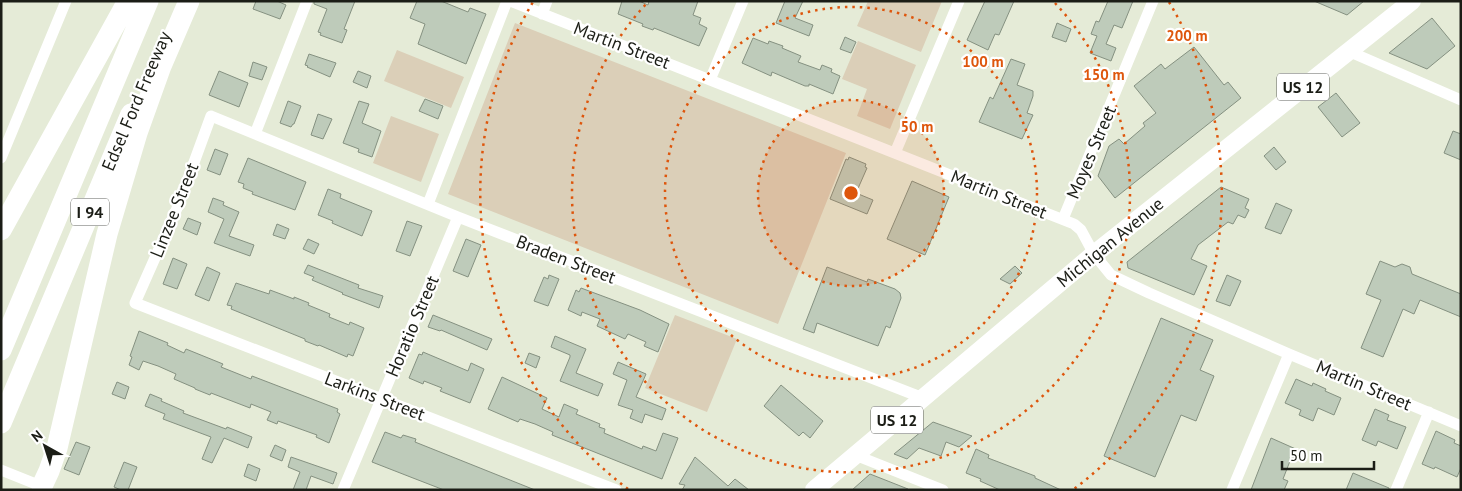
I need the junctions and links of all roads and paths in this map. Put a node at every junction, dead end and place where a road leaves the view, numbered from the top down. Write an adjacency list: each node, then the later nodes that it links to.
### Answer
1 (66, 1): 20 (street)
2 (128, 1): 24 (highway)
3 (148, 1): 27 (highway, Edsel Ford Freeway / I 94)
4 (178, 1): 32 (highway, Edsel Ford Freeway / I 94)
5 (189, 1): 36 (highway)
6 (308, 1): 18 (street)
7 (508, 1): 13 (street, Martin Street); 21 (street)
8 (547, 1): 13 (street)
9 (743, 1): 15 (street)
10 (959, 1): 19 (street)
11 (1154, 1): 23 (street, Moyes Street)
12 (1412, 1): 14 (main road, Michigan Avenue / US 12)
13 (542, 14): 15 (street, Martin Street)
14 (1348, 51): 16 (street); 25 (main road, Michigan Avenue / US 12)
15 (710, 80): 19 (street, Martin Street)
16 (1461, 100)
17 (211, 116): 18 (street, Braden Street); 26 (street, Linzee Street)
18 (255, 134): 21 (street, Braden Street)
19 (895, 153): 23 (street, Martin Street)
20 (1, 158)
21 (428, 204): 22 (street, Braden Street)
22 (458, 217): 29 (street, Braden Street); 30 (street, Horatio Street)
23 (1063, 219): 25 (street, Martin Street)
24 (1, 230)
25 (1094, 254): 28 (street, Martin Street); 29 (main road, Michigan Avenue / US 12)
26 (135, 303): 30 (street, Larkins Street)
27 (1, 350)
28 (1289, 354): 31 (street, Martin Street); 41 (street)
29 (922, 398): 34 (main road, Michigan Avenue / US 12)
30 (381, 399): 37 (street, Horatio Street); 38 (street, Larkins Street)
31 (1429, 412): 33 (street, Martin Street); 42 (street)
32 (1, 423)
33 (1461, 426)
34 (855, 456): 39 (main road, Michigan Avenue / US 12); 40 (street)
35 (1, 470): 36 (street)
36 (45, 489)
37 (343, 490)
38 (616, 490)
39 (814, 490)
40 (943, 490)
41 (1232, 490)
42 (1396, 490)

